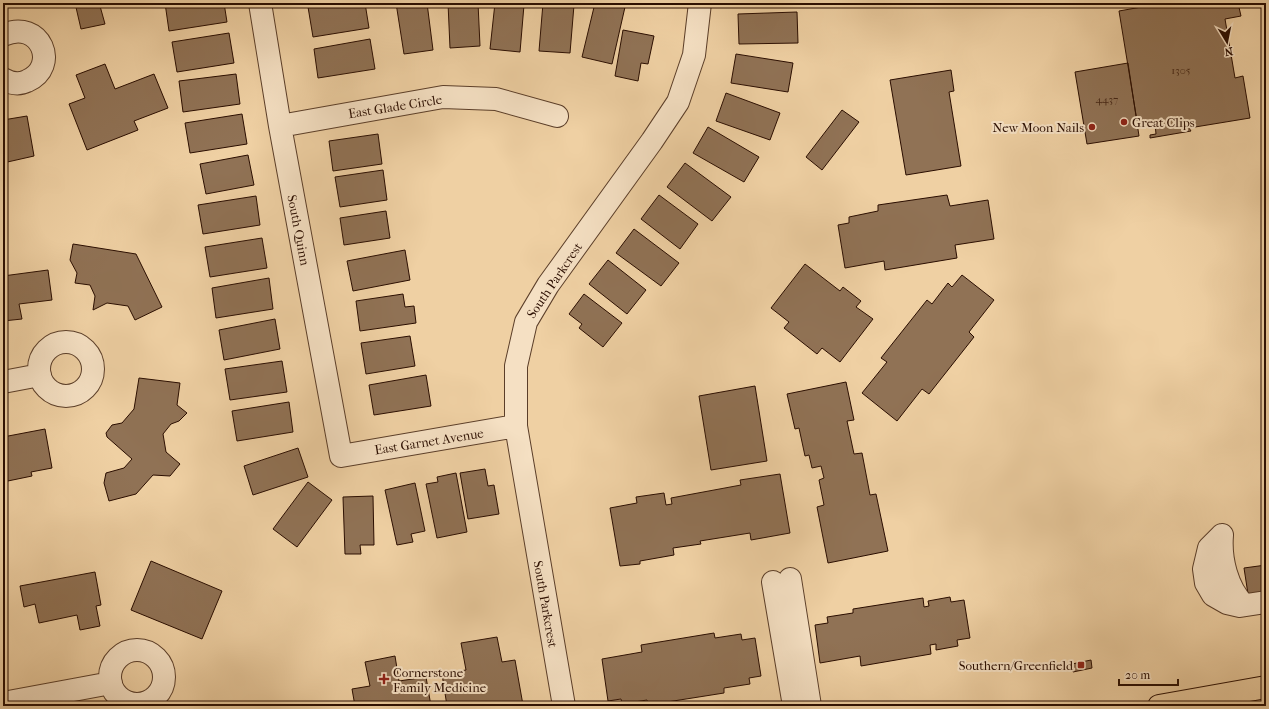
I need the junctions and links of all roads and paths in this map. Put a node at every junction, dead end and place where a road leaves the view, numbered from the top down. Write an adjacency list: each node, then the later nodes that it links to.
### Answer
1 (260, 3): 6 (street, South Quinn)
2 (700, 3): 9 (street, South Parkcrest)
3 (3, 34): 4 (street)
4 (3, 79)
5 (557, 116): 6 (street, East Glade Circle)
6 (280, 126): 10 (street, South Quinn)
7 (40, 376): 8 (street)
8 (3, 382)
9 (516, 426): 10 (street, East Garnet Avenue); 16 (street, South Parkcrest)
10 (341, 456)
11 (1222, 535): 12 (street)
12 (1266, 602)
13 (111, 683): 15 (street)
14 (1266, 688): 19 (main road)
15 (3, 703)
16 (564, 706)
17 (794, 706): 18 (street)
18 (810, 706)
19 (1159, 706)

